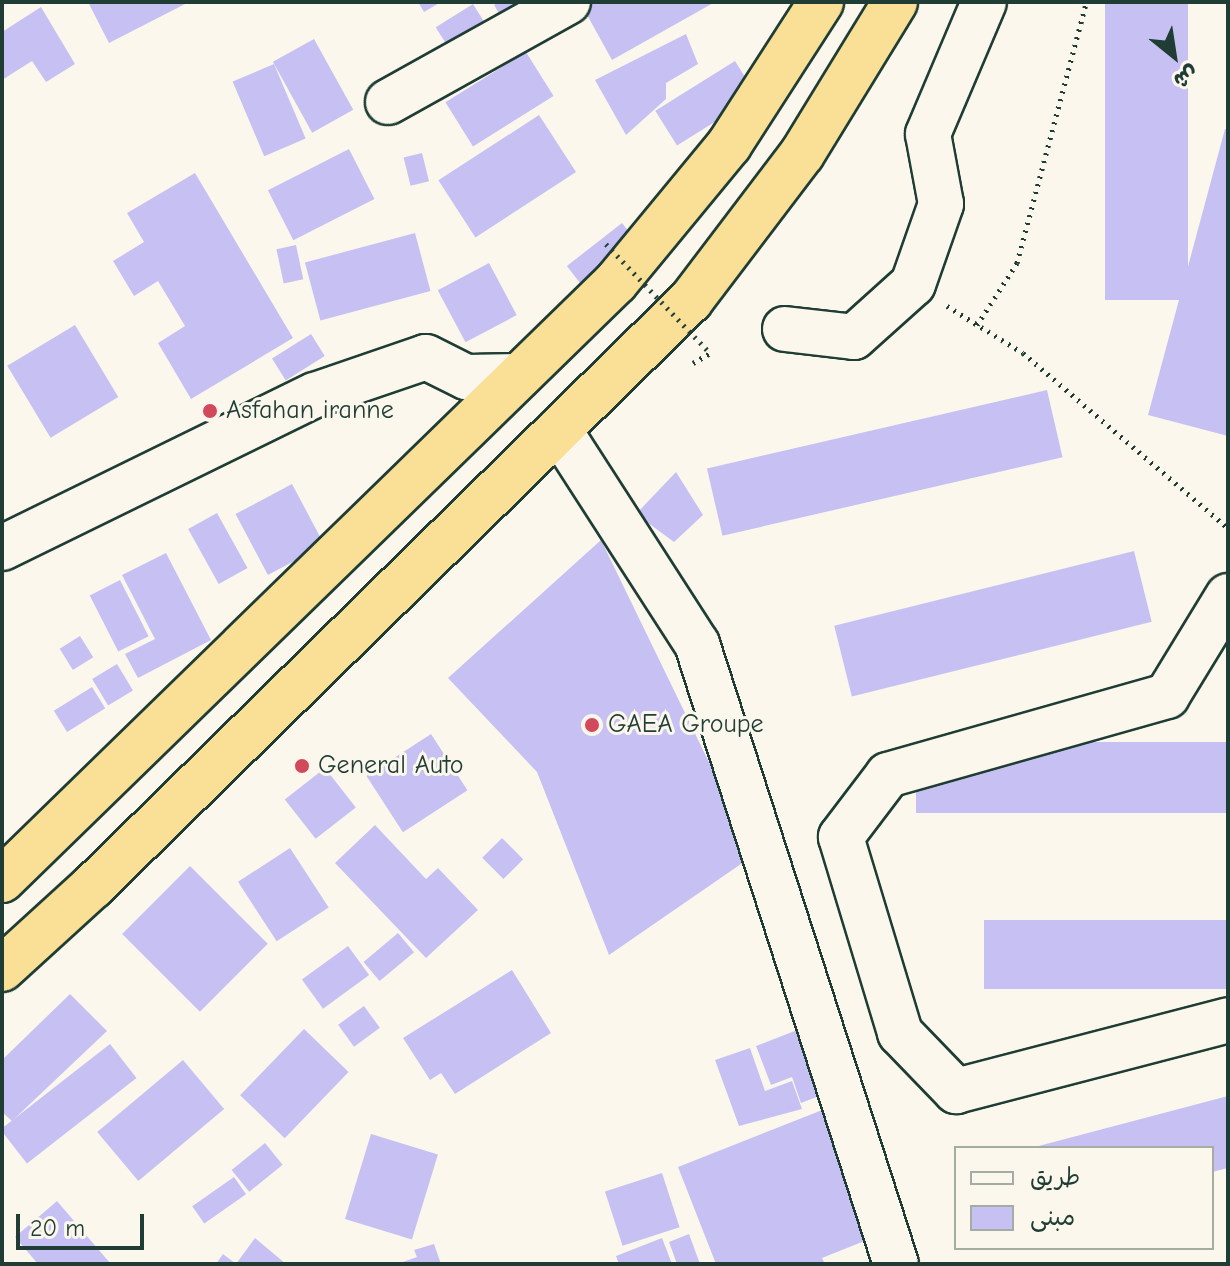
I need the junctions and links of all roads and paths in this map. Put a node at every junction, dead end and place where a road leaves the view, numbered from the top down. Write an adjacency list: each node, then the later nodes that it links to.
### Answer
1 (568, 2): 6 (street)
2 (821, 2): 12 (highway)
3 (895, 2): 13 (highway)
4 (984, 2): 8 (street)
5 (1086, 4): 9 (path)
6 (388, 102)
7 (606, 244): 11 (path, bridge)
8 (913, 284): 9 (path); 10 (street)
9 (977, 325): 14 (path)
10 (785, 329)
11 (710, 353)
12 (519, 376): 15 (street); 17 (highway)
13 (559, 430): 18 (highway); 20 (street)
14 (1228, 528)
15 (2, 548)
16 (1228, 596): 19 (street)
17 (2, 880)
18 (2, 969)
19 (1228, 1020)
20 (896, 1264)

